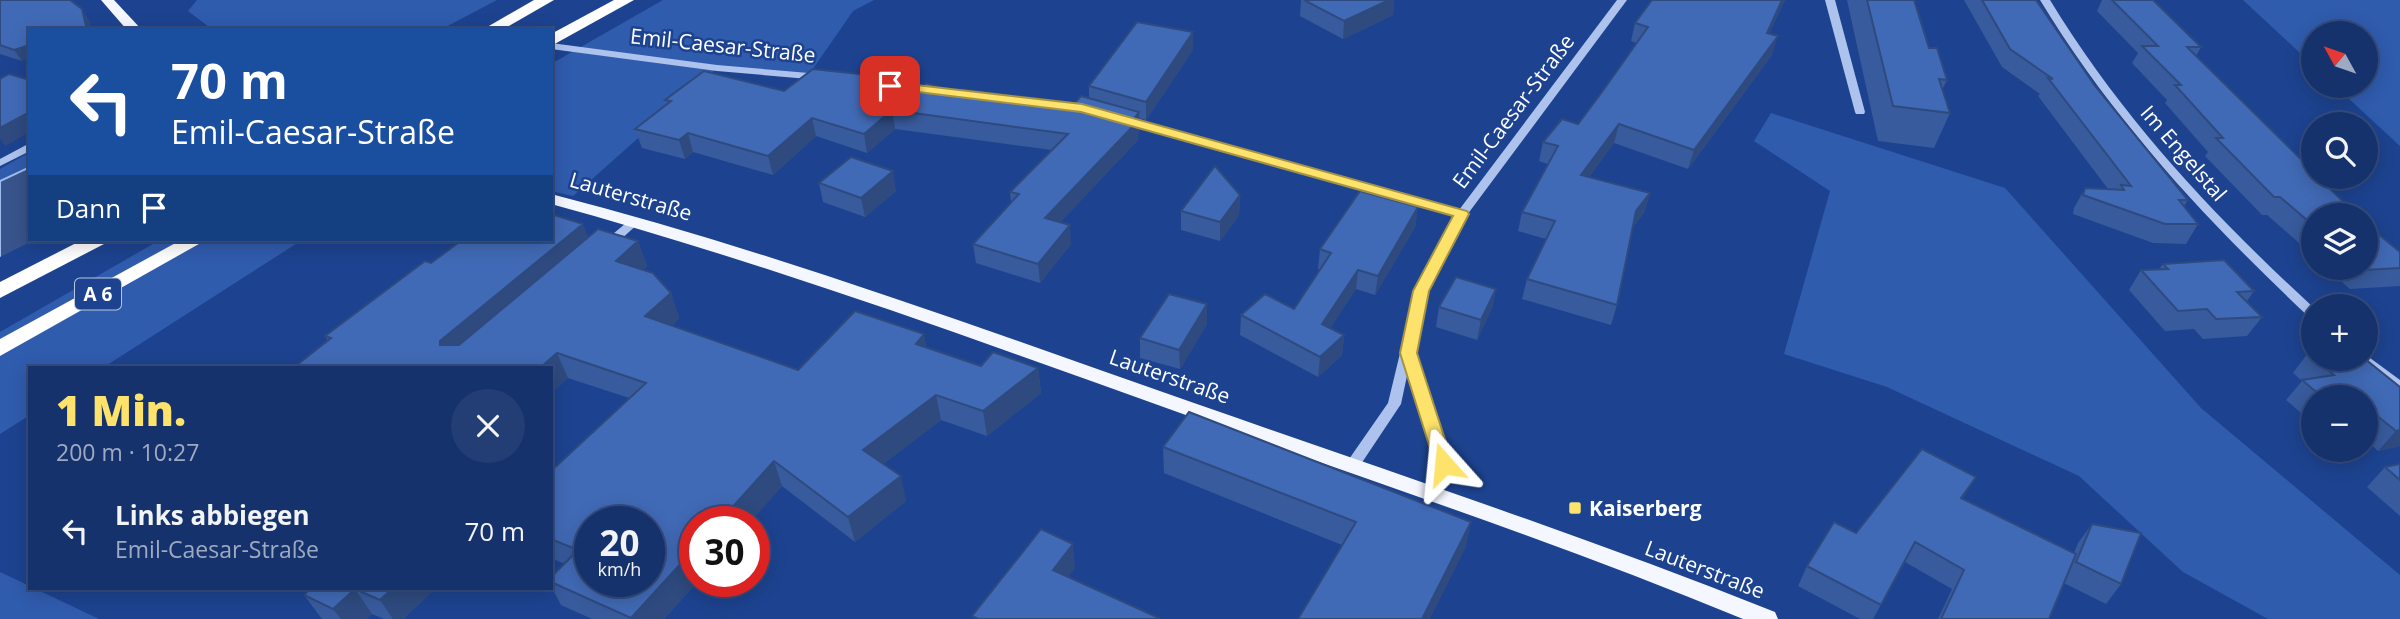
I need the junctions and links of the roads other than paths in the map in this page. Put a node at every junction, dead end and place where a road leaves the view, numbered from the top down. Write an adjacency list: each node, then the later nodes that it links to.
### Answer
1 (107, 0): 7 (main road)
2 (626, 0): 9 (highway)
3 (1622, 0): 17 (street, Emil-Caesar-Straße)
4 (1830, 0): 12 (street)
5 (2045, 0): 23 (street, Im Engelstal)
6 (541, 3): 8 (highway)
7 (133, 28)
8 (495, 28)
9 (553, 43)
10 (553, 44): 11 (street, Emil-Caesar-Straße)
11 (835, 79)
12 (1860, 112)
13 (1108, 115): 17 (street, Emil-Caesar-Straße)
14 (28, 147): 15 (street)
15 (0, 163)
16 (553, 200): 18 (main road, Lauterstraße)
17 (1462, 214): 25 (street, Emil-Caesar-Straße)
18 (635, 221): 21 (street); 28 (main road, Lauterstraße)
19 (93, 242): 22 (highway, A 6)
20 (192, 242): 24 (highway, A 6)
21 (594, 256)
22 (0, 291)
23 (2301, 303)
24 (0, 349)
25 (1409, 353): 28 (street, Emil-Caesar-Straße); 29 (street, Emil-Caesar-Straße)
26 (2378, 370): 27 (street)
27 (2400, 387)
28 (1352, 466): 29 (main road, Lauterstraße)
29 (1432, 495): 30 (main road, Lauterstraße)
30 (1767, 619)

